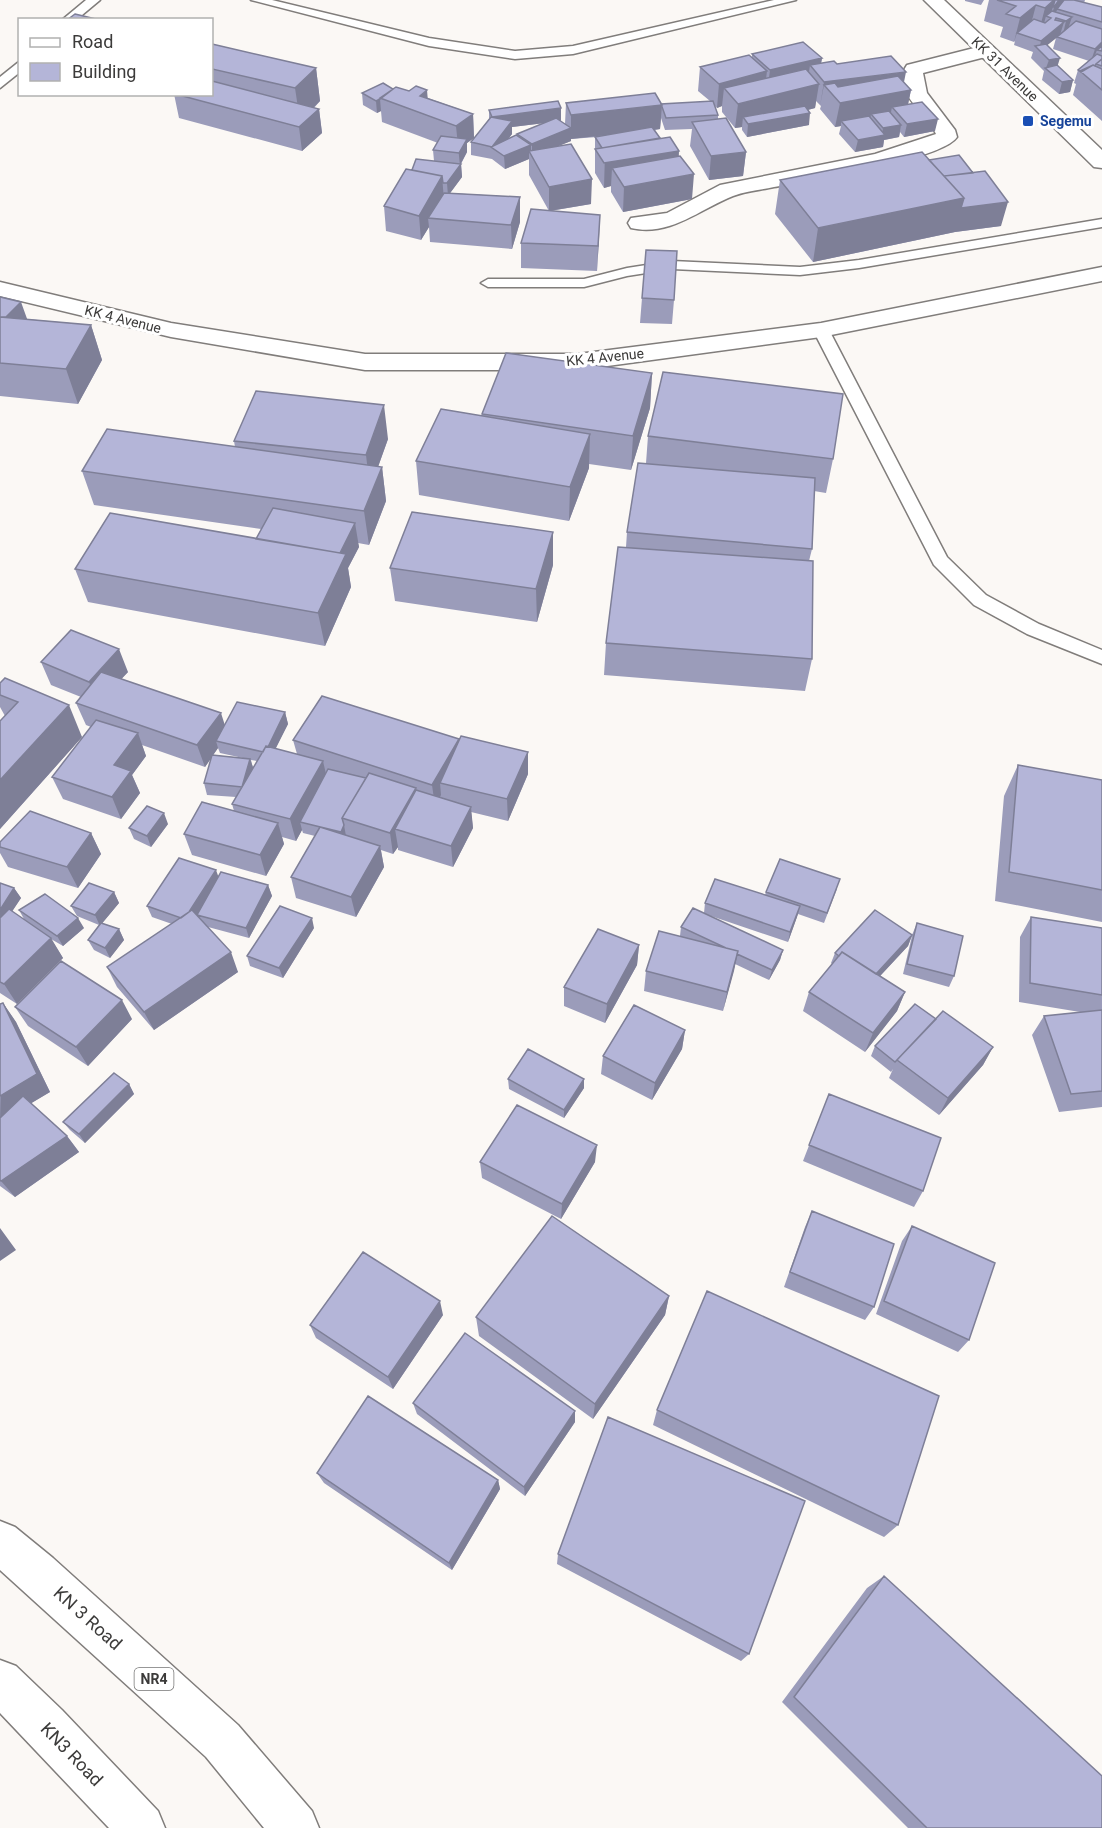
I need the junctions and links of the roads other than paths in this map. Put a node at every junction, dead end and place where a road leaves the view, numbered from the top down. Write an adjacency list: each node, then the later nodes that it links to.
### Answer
1 (94, 0): 5 (lane)
2 (257, 0): 3 (lane)
3 (790, 0)
4 (934, 0): 6 (main road, KK 31 Avenue)
5 (71, 18)
6 (986, 51): 9 (main road, KK 31 Avenue); 10 (main road)
7 (18, 67): 8 (lane)
8 (0, 84)
9 (1102, 162)
10 (639, 223)
11 (1102, 223): 13 (lane)
12 (1102, 274): 15 (main road, KK 4 Avenue)
13 (488, 283)
14 (0, 289): 15 (main road, KK 4 Avenue)
15 (821, 330): 16 (lane)
16 (1102, 657)
17 (0, 1542): 20 (main road, KN 3 Road / NR4)
18 (0, 1682): 19 (main road, KN3 Road)
19 (141, 1828)
20 (296, 1828)

